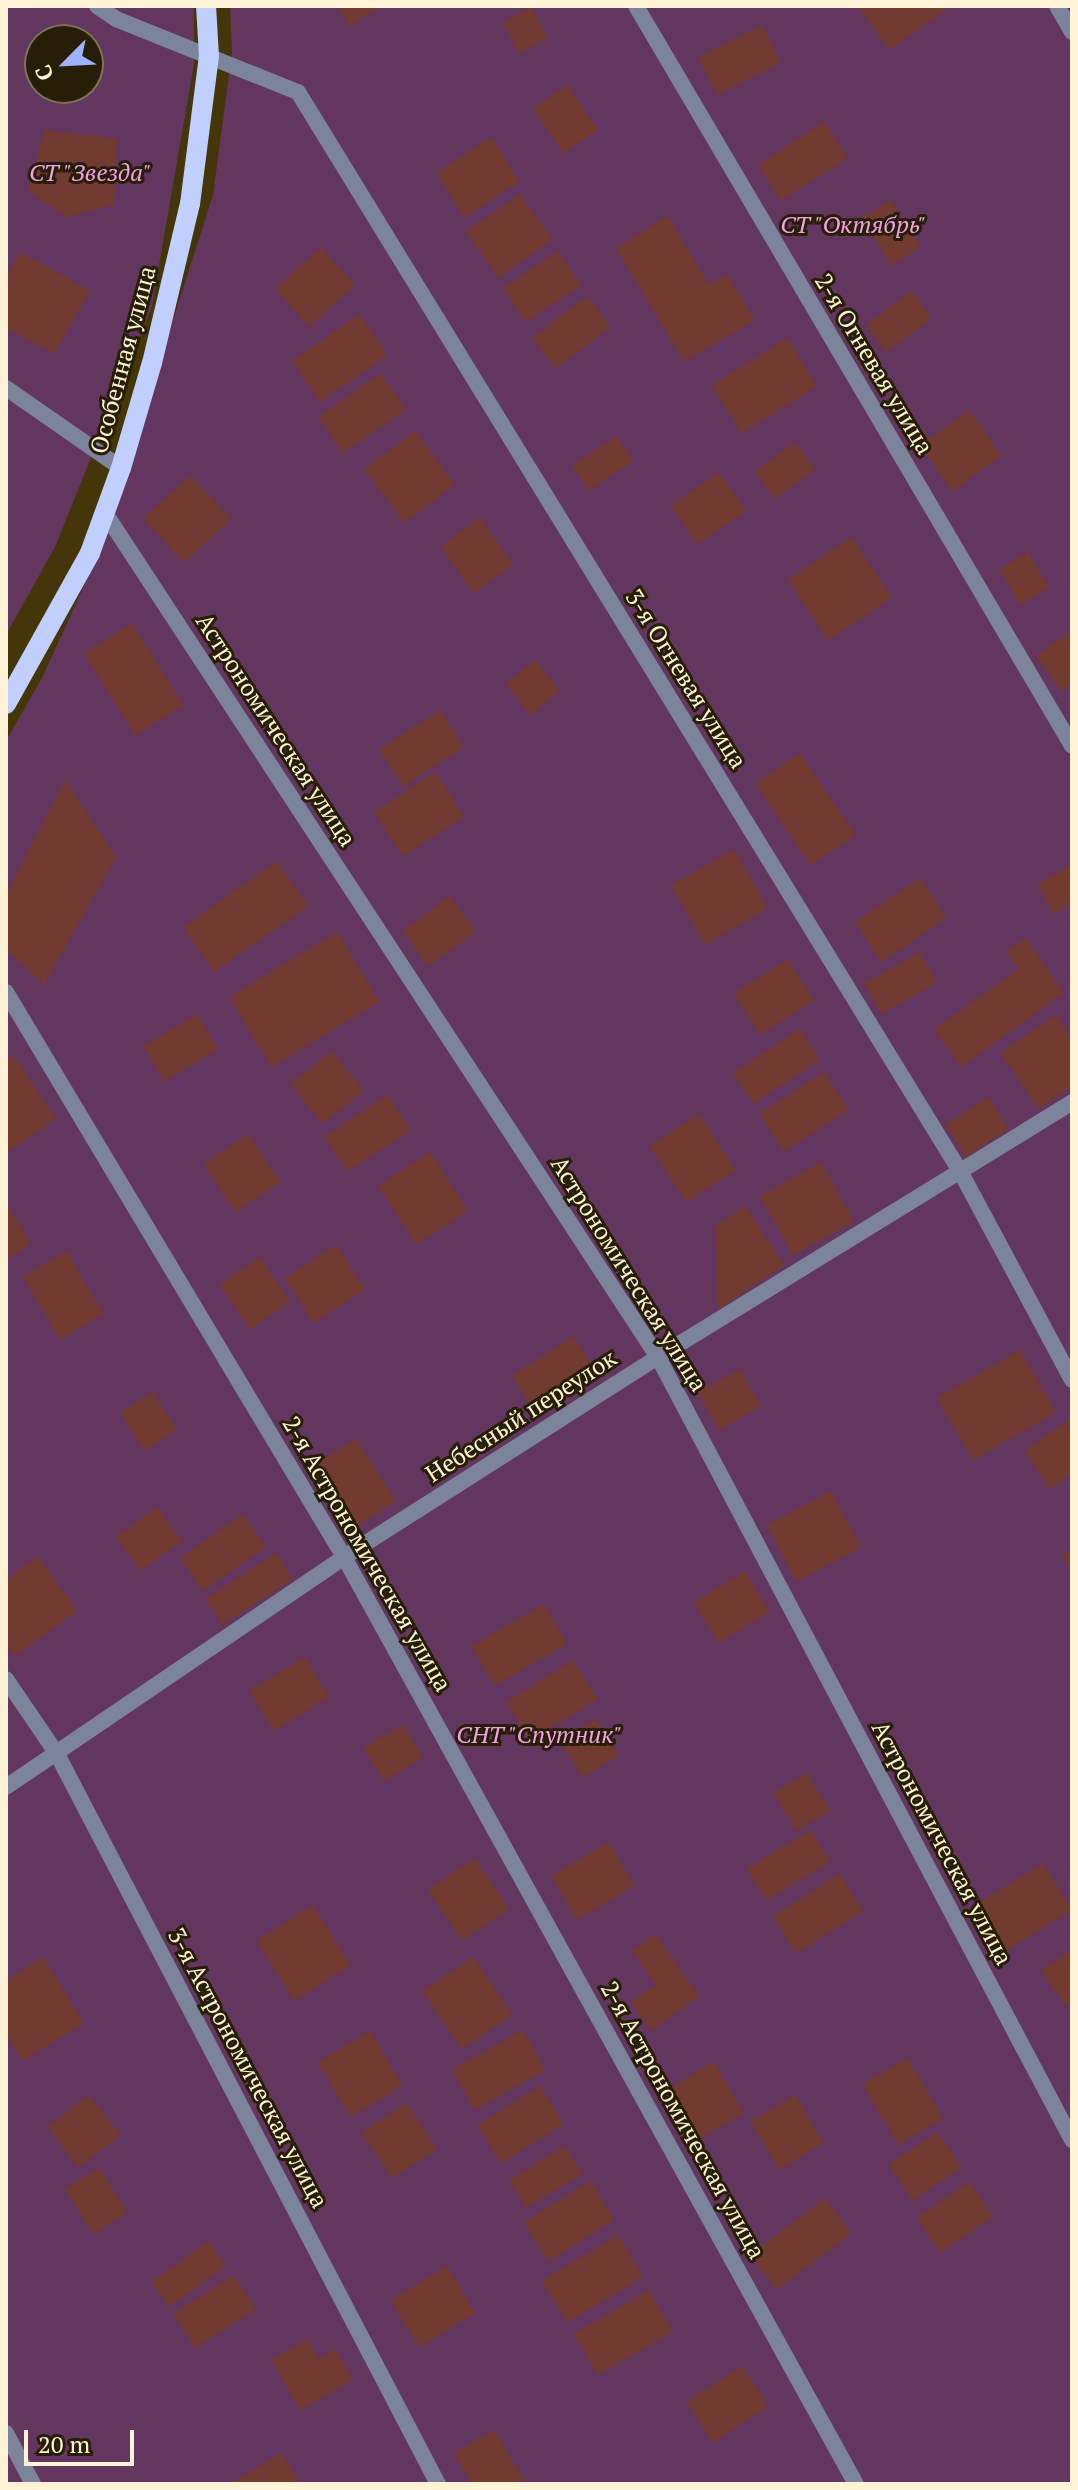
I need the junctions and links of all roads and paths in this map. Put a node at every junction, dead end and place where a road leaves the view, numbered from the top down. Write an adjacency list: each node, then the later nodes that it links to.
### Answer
1 (97, 6): 6 (lane, 3-я Огневая улица)
2 (206, 6): 6 (main road, Особенная улица)
3 (1057, 6): 5 (lane)
4 (643, 8): 11 (lane, 2-я Огневая улица)
5 (1072, 32)
6 (209, 56): 8 (main road, Особенная улица); 14 (lane, 3-я Огневая улица)
7 (6, 388): 8 (lane)
8 (121, 468): 9 (main road, Особенная улица)
9 (105, 513): 10 (main road, Особенная улица); 15 (lane, Астрономическая улица)
10 (6, 704)
11 (1072, 746)
12 (6, 992): 17 (lane, 2-я Астрономическая улица)
13 (1072, 1102): 14 (lane, Небесный переулок)
14 (960, 1171): 15 (lane, Небесный переулок); 16 (lane, 3-я Огневая улица)
15 (658, 1357): 17 (lane, Небесный переулок); 21 (lane, Астрономическая улица)
16 (1072, 1380)
17 (344, 1557): 19 (lane, Небесный переулок); 25 (lane, 2-я Астрономическая улица)
18 (6, 1679): 19 (lane, 3-я Астрономическая улица)
19 (57, 1754): 20 (lane, Небесный переулок); 24 (lane, 3-я Астрономическая улица)
20 (6, 1787)
21 (1072, 2140)
22 (6, 2433): 23 (lane)
23 (33, 2484)
24 (438, 2484)
25 (856, 2484)

